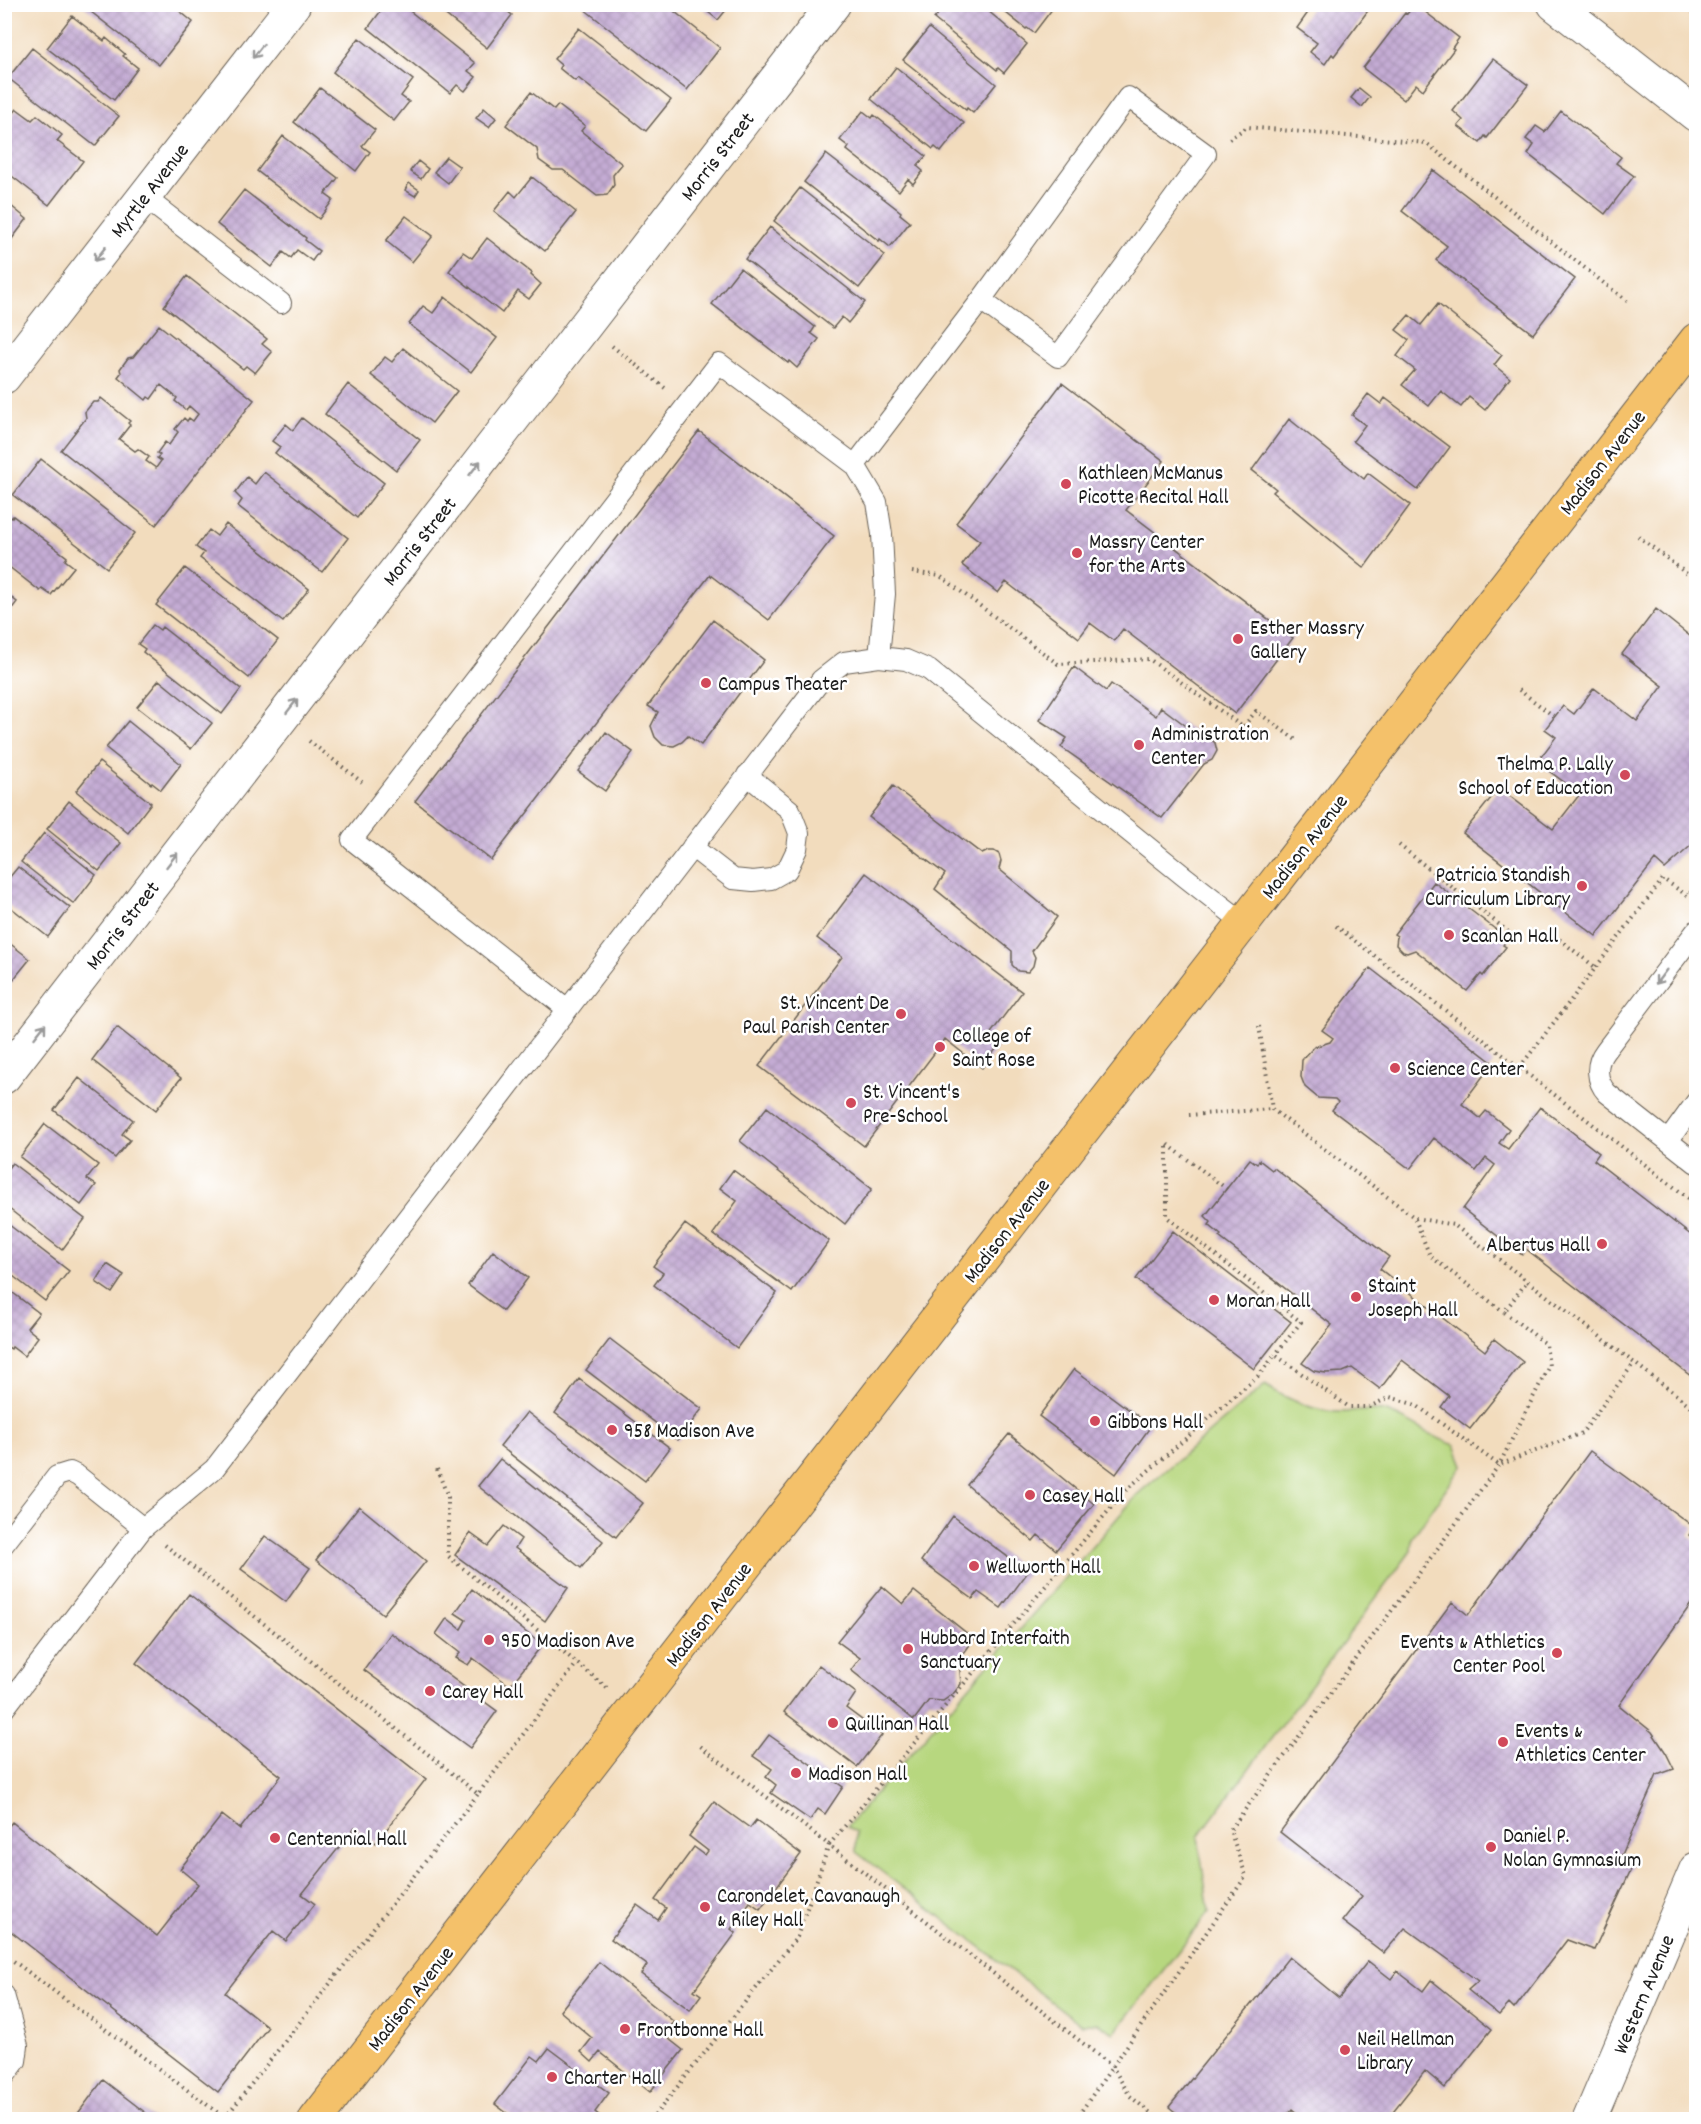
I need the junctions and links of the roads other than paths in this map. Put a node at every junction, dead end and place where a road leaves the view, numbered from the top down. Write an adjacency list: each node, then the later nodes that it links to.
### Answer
1 (294, 4): 5 (street, Myrtle Avenue, one-way to 5)
2 (834, 4): 17 (street, Morris Street, one-way to 2)
3 (1554, 4): 4 (street)
4 (1696, 115)
5 (144, 196): 7 (lane); 9 (street, Myrtle Avenue, one-way to 9)
6 (981, 300): 6 (lane); 10 (lane)
7 (281, 303)
8 (1696, 340): 14 (main road, Madison Avenue)
9 (4, 376)
10 (855, 465): 11 (lane); 16 (lane)
11 (879, 657): 12 (lane); 14 (lane)
12 (747, 775): 13 (lane); 13 (lane)
13 (692, 847): 16 (lane)
14 (1244, 923): 27 (main road, Madison Avenue)
15 (1696, 931): 19 (lane, one-way to 19)
16 (566, 1008): 21 (lane)
17 (4, 1077)
18 (1696, 1102): 19 (lane)
19 (1668, 1141): 20 (lane)
20 (1696, 1163)
21 (143, 1528): 22 (lane); 23 (lane)
22 (4, 1544)
23 (4, 1709)
24 (1696, 1869): 28 (street, Western Avenue)
25 (4, 1995): 26 (lane)
26 (4, 2077)
27 (315, 2120)
28 (1589, 2120)

